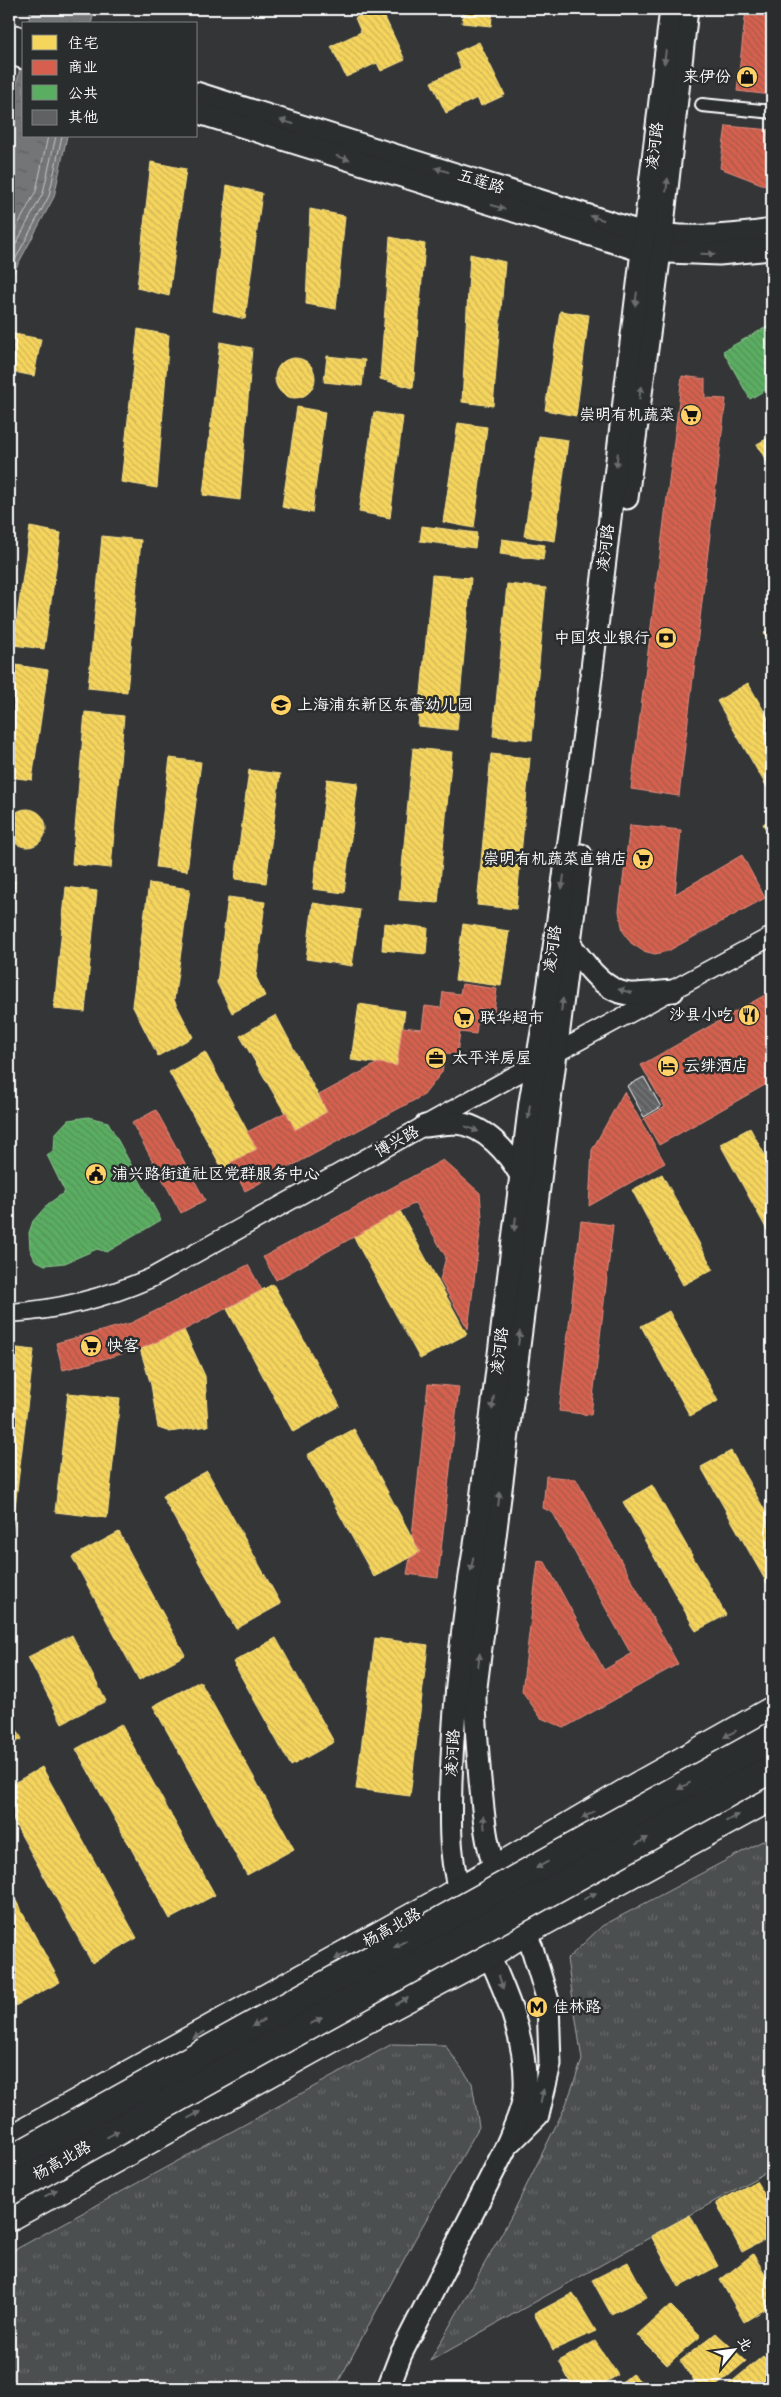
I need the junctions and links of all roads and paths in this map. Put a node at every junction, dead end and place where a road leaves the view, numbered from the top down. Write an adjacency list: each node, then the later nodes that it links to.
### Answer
1 (671, 9): 12 (street, 凌河路, one-way to 12)
2 (688, 9): 12 (street, 凌河路, one-way to 2)
3 (9, 34): 4 (street)
4 (22, 38)
5 (9, 53): 6 (street)
6 (22, 57)
7 (198, 94): 12 (street, 五莲路, one-way to 7)
8 (702, 105): 9 (street)
9 (772, 112)
10 (198, 113): 12 (street, 五莲路, one-way to 12)
11 (772, 230): 12 (street, 五莲路)
12 (652, 242): 13 (street, 五莲路, one-way to 13); 15 (street, 凌河路, one-way to 12); 17 (street, 凌河路, one-way to 17)
13 (772, 249)
14 (772, 936): 16 (street, 博兴路)
15 (570, 943): 16 (street, one-way to 15); 17 (street, 凌河路, one-way to 15)
16 (673, 991): 17 (street, 博兴路)
17 (546, 1058): 18 (street, 博兴路); 19 (street, 凌河路, one-way to 19); 25 (street, 凌河路, one-way to 17)
18 (425, 1126): 19 (street, one-way to 19); 20 (street, 博兴路)
19 (521, 1176): 26 (street, 凌河路, one-way to 26)
20 (9, 1313)
21 (772, 1711): 25 (main road, 杨高北路, one-way to 25)
22 (772, 1737): 31 (main road, 杨高北路, one-way to 31, bridge)
23 (772, 1768): 32 (main road, 杨高北路, one-way to 23, bridge)
24 (772, 1796): 27 (main road, 杨高北路, one-way to 24)
25 (494, 1870): 26 (main road, 杨高北路); 27 (street)
26 (458, 1890): 28 (street); 29 (main road, 杨高北路, one-way to 29)
27 (524, 1932): 28 (main road, 杨高北路); 30 (street, one-way to 27)
28 (489, 1954): 30 (street, one-way to 30); 33 (main road, 杨高北路, one-way to 28)
29 (9, 2141)
30 (505, 2149): 34 (street)
31 (9, 2162)
32 (9, 2191)
33 (9, 2217)
34 (388, 2388)

